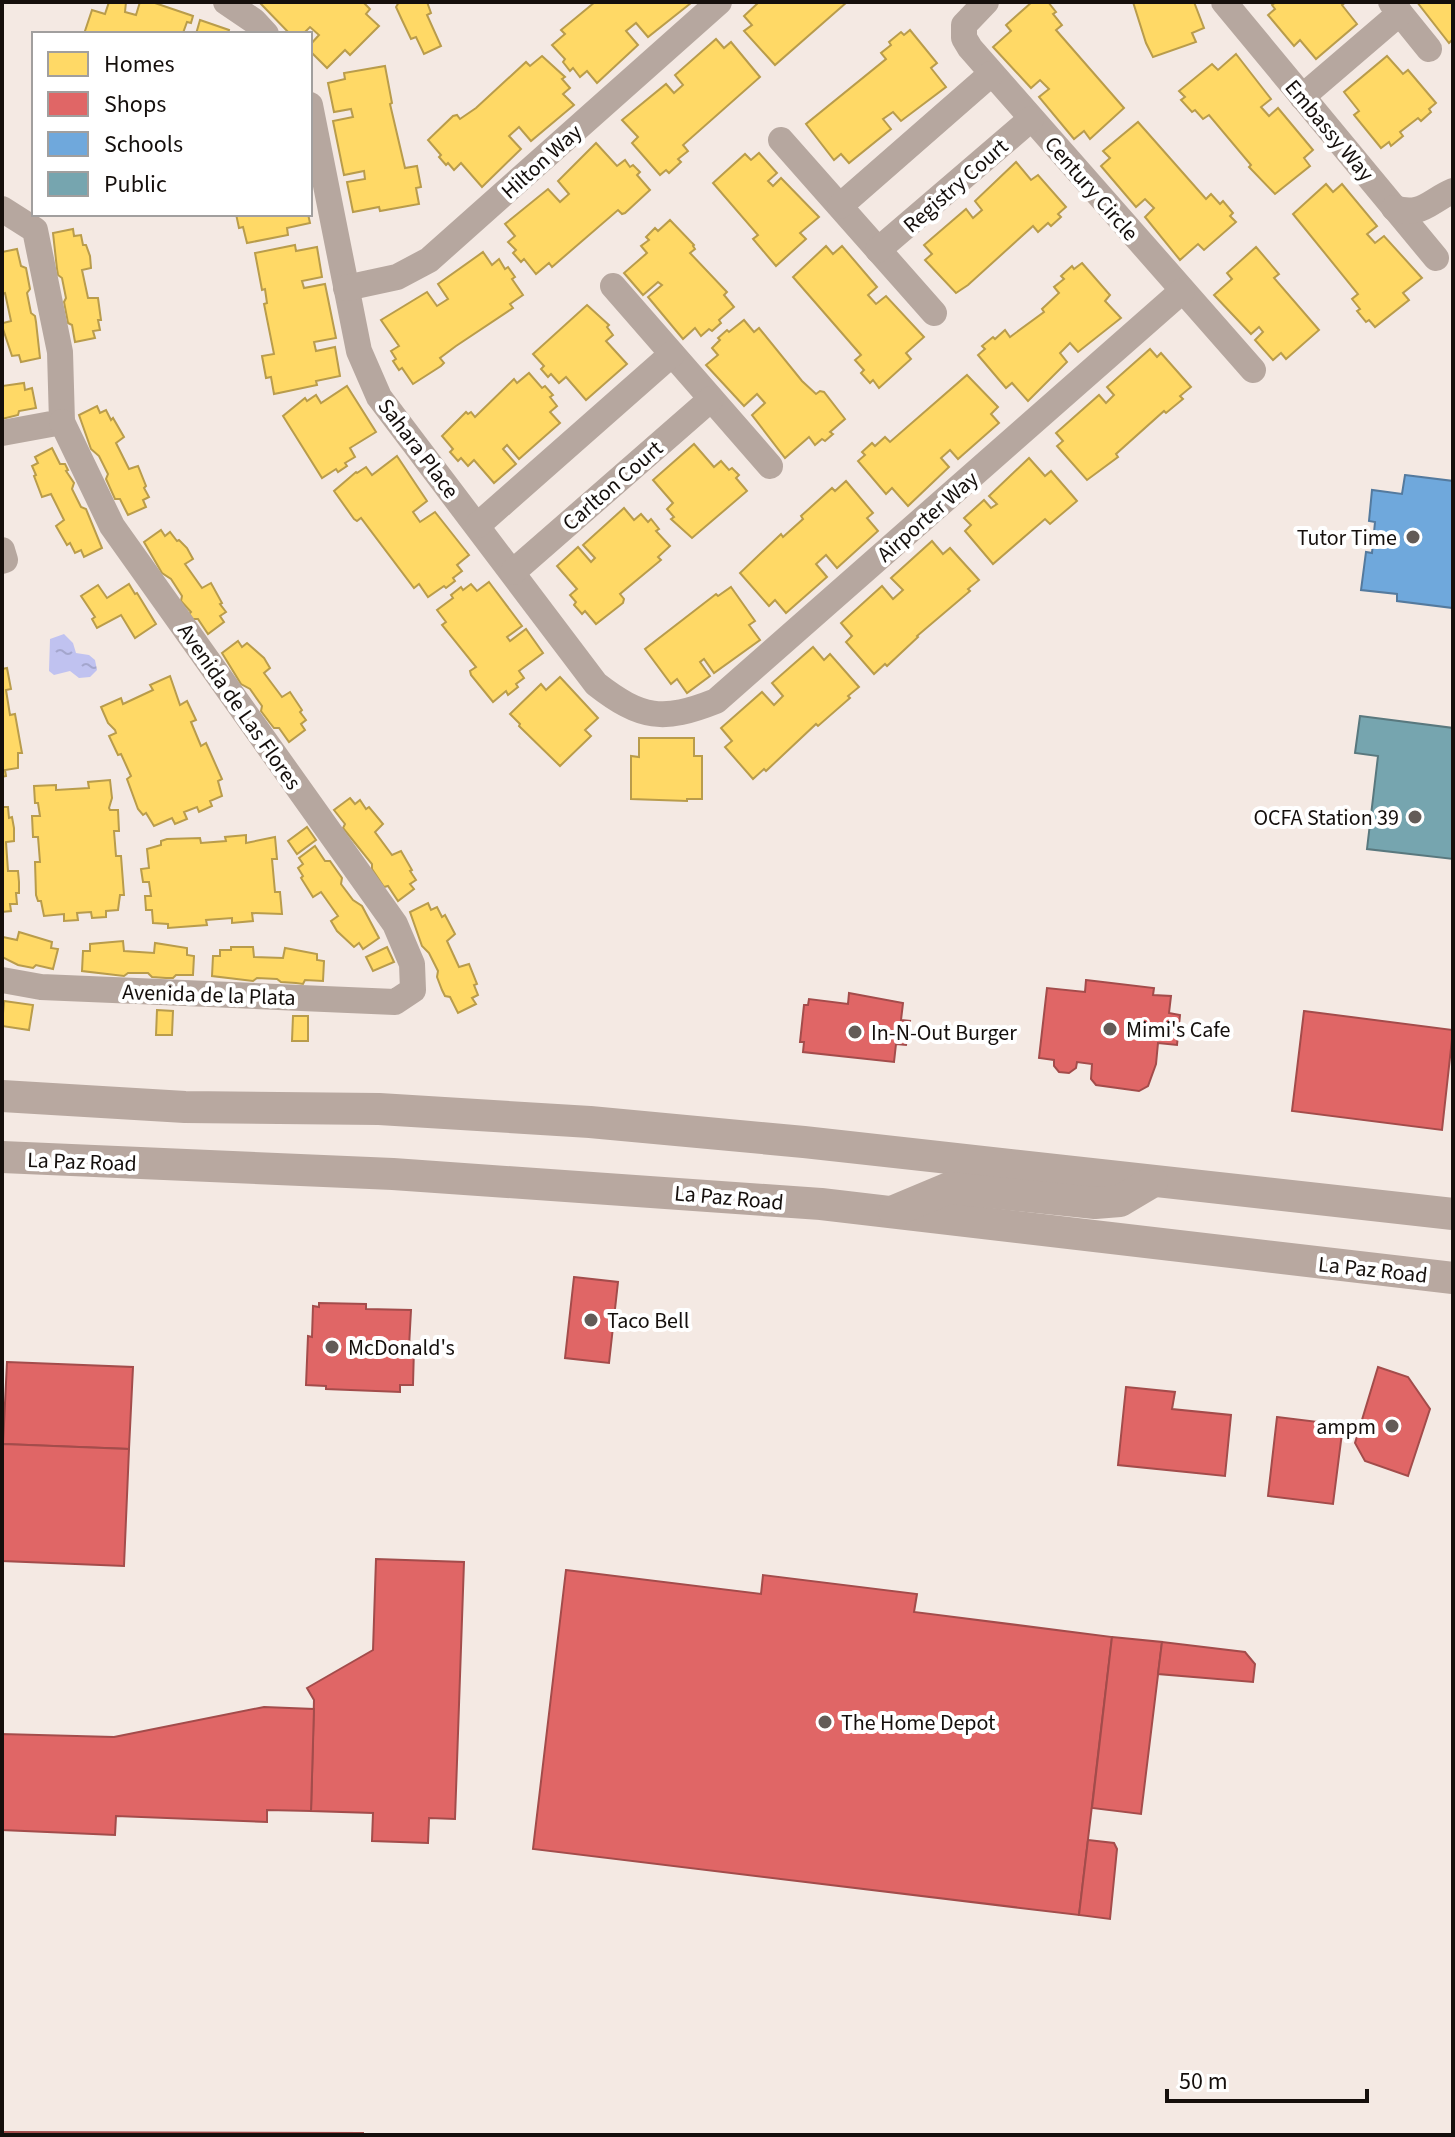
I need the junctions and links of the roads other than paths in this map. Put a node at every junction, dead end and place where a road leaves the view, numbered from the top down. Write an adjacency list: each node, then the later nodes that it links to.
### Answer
1 (226, 2): 6 (street)
2 (719, 2): 20 (street, Hilton Way)
3 (986, 2): 8 (street, Century Circle)
4 (1224, 2): 9 (street, Embassy Way)
5 (1396, 8): 7 (street); 9 (street)
6 (264, 32)
7 (1429, 49)
8 (991, 74): 11 (street, Century Circle); 14 (street)
9 (1302, 97): 15 (street, Embassy Way)
10 (312, 115): 20 (street, Sahara Place)
11 (1031, 119): 17 (street, Registry Court); 21 (street, Century Circle)
12 (781, 140): 14 (street)
13 (1453, 191): 15 (street)
14 (840, 206): 17 (street)
15 (1394, 208): 18 (street, Embassy Way)
16 (2, 209): 26 (street)
17 (878, 250): 22 (street)
18 (1436, 258)
19 (613, 286): 23 (street)
20 (346, 288): 29 (street, Sahara Place)
21 (1182, 291): 24 (street, Century Circle); 33 (street, Airporter Way)
22 (934, 313)
23 (672, 354): 25 (street); 29 (street)
24 (1253, 370)
25 (711, 399): 28 (street); 32 (street, Carlton Court)
26 (62, 422): 27 (street); 35 (street, Avenida de Las Flores)
27 (2, 433)
28 (770, 466)
29 (478, 525): 32 (street, Sahara Place)
30 (2, 550): 31 (street)
31 (2, 561)
32 (513, 572): 33 (street, Sahara Place)
33 (659, 715)
34 (2, 980): 35 (street, Avenida de la Plata)
35 (413, 990)
36 (2, 1096): 38 (main road)
37 (2, 1157): 39 (main road, La Paz Road)
38 (1152, 1182): 39 (main road); 40 (main road)
39 (892, 1212): 41 (main road, La Paz Road)
40 (1453, 1214)
41 (1453, 1278)

